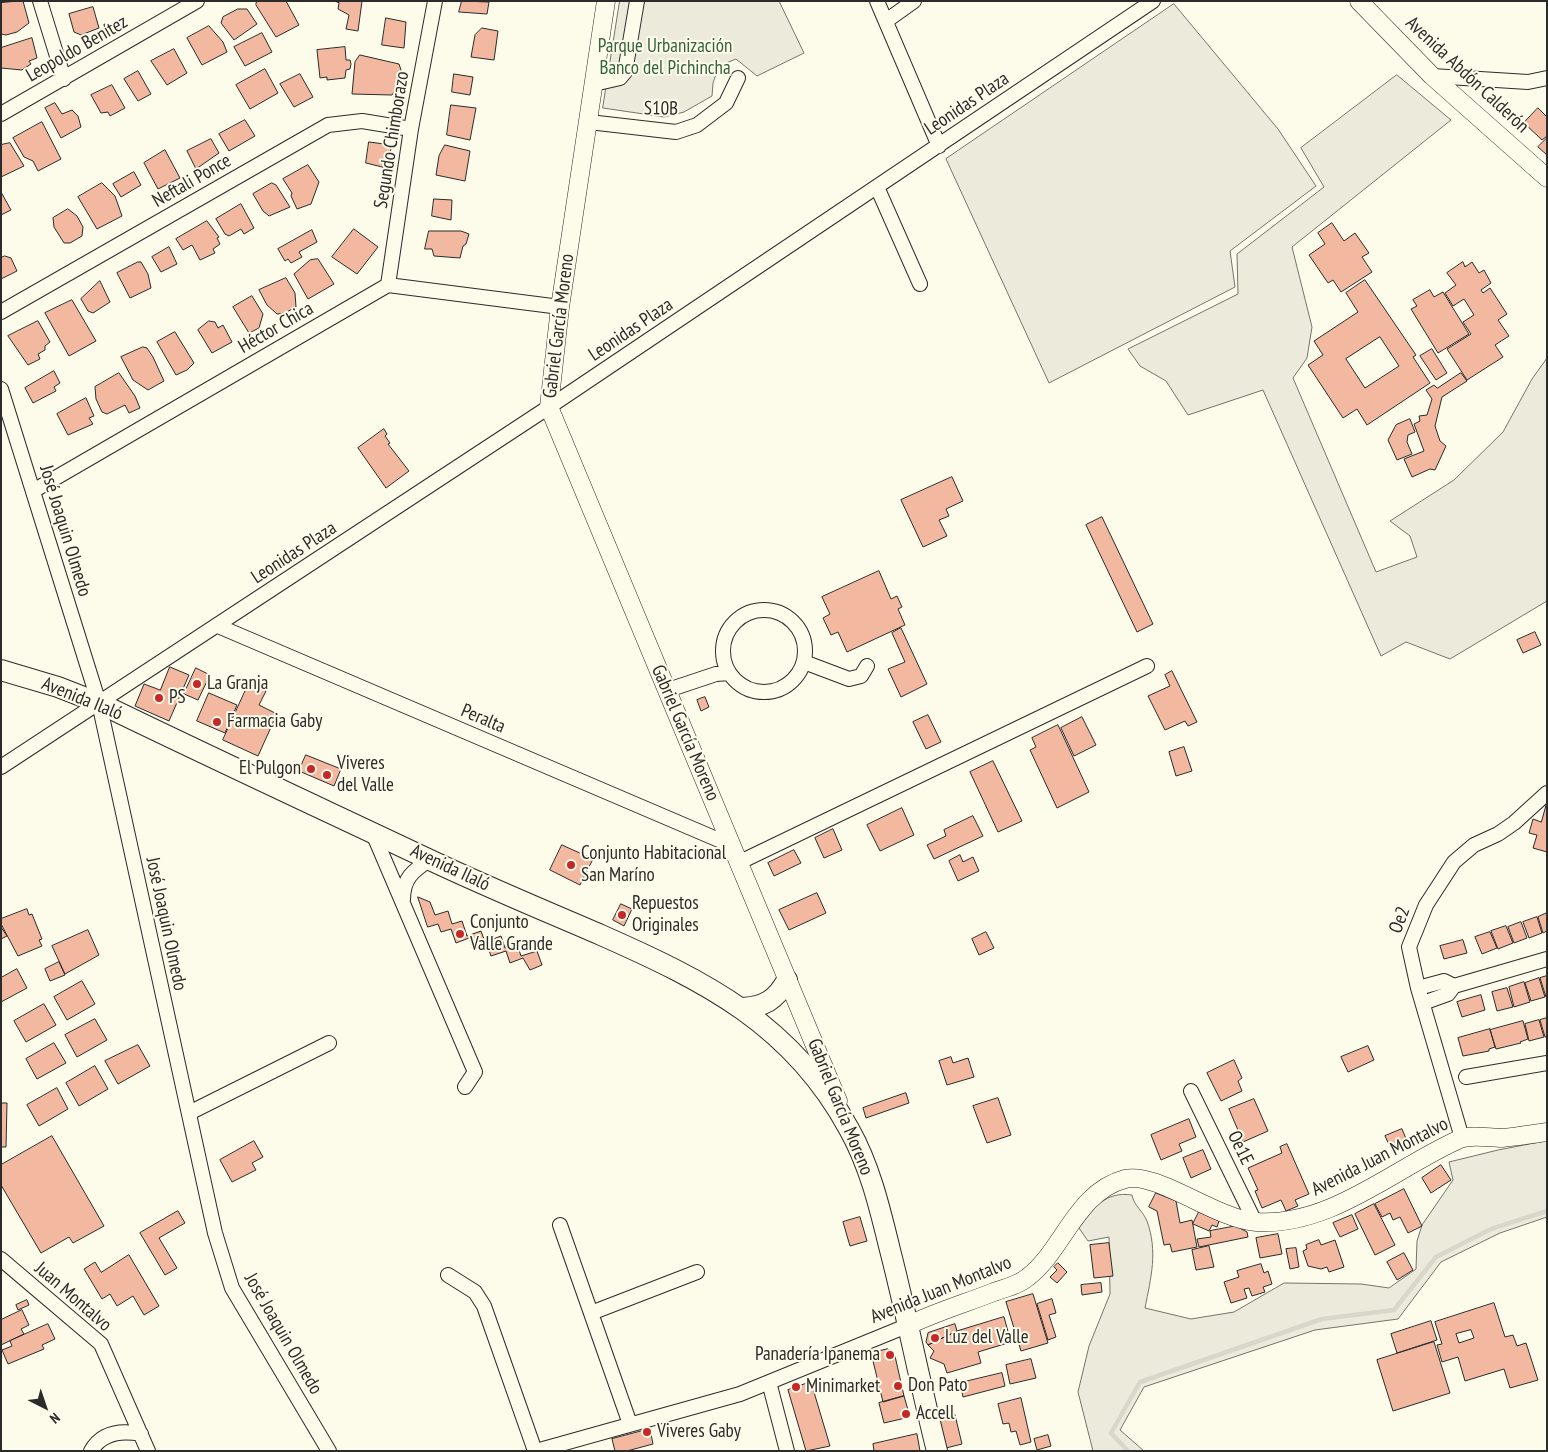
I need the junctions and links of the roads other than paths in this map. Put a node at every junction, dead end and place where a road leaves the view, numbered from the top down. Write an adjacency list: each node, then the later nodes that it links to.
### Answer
1 (40, 1): 14 (street)
2 (197, 1): 14 (street, Leopoldo Benítez)
3 (435, 1): 18 (street, Segundo Chimborazo)
4 (606, 1): 15 (street, Gabriel García Moreno)
5 (637, 1): 15 (street)
6 (877, 1): 10 (street)
7 (914, 1): 10 (street)
8 (1153, 1): 19 (street, Leonidas Plaza)
9 (1360, 1): 11 (street, Avenida Abdón Calderón)
10 (886, 21): 19 (street)
11 (1432, 76): 13 (street); 20 (street, Avenida Abdón Calderón)
12 (738, 78): 17 (street, S10B)
13 (1547, 78)
14 (64, 79): 16 (street, Leopoldo Benítez)
15 (594, 84): 17 (street, Gabriel García Moreno)
16 (1, 114)
17 (589, 122): 24 (street, Gabriel García Moreno)
18 (411, 129): 23 (street, Segundo Chimborazo); 25 (street, Neftali Ponce)
19 (938, 146): 21 (street, Leonidas Plaza)
20 (1547, 178)
21 (877, 187): 22 (street); 27 (street, Leonidas Plaza)
22 (920, 284)
23 (388, 285): 24 (street); 28 (street, Héctor Chica)
24 (560, 307): 27 (street, Gabriel García Moreno)
25 (1, 312)
26 (1, 389): 28 (street, José Joaquin Olmedo)
27 (549, 407): 29 (street, Leonidas Plaza); 35 (street, Gabriel García Moreno)
28 (33, 491): 36 (street, José Joaquin Olmedo)
29 (218, 626): 36 (street, Leonidas Plaza); 40 (street, Peralta)
30 (804, 662): 31 (street); 34 (street); 34 (street)
31 (867, 666)
32 (1148, 666): 40 (street)
33 (1, 670): 36 (main road, Avenida Ilaló)
34 (728, 673): 35 (street)
35 (668, 690): 40 (street, Gabriel García Moreno)
36 (99, 703): 37 (street, Leonidas Plaza); 39 (main road, Avenida Ilaló); 54 (street, José Joaquin Olmedo)
37 (1, 767)
38 (1547, 793): 46 (street, Oe2)
39 (372, 831): 41 (main road, Avenida Ilaló); 42 (street)
40 (736, 854): 44 (street, Gabriel García Moreno)
41 (429, 860): 42 (street); 48 (main road, Avenida Ilaló)
42 (403, 900): 52 (street)
43 (1547, 959): 45 (street)
44 (787, 980): 48 (main road); 55 (street, Gabriel García Moreno)
45 (1454, 986): 46 (street); 47 (street)
46 (1418, 988): 47 (street, Oe2)
47 (1423, 1003): 57 (street, Oe2)
48 (742, 1008): 55 (main road, Avenida Ilaló)
49 (329, 1043): 54 (street)
50 (1547, 1063): 51 (street)
51 (1466, 1077)
52 (466, 1087)
53 (1191, 1090): 58 (street, Oe1E)
54 (189, 1113): 70 (street, José Joaquin Olmedo)
55 (851, 1131): 64 (main road, Gabriel García Moreno)
56 (1547, 1132): 57 (street, Avenida Juan Montalvo)
57 (1462, 1138): 58 (street, Avenida Juan Montalvo)
58 (1255, 1222): 64 (street, Avenida Juan Montalvo)
59 (560, 1225): 63 (street)
60 (1, 1259): 67 (street, Juan Montalvo)
61 (697, 1272): 63 (street)
62 (448, 1275): 71 (street)
63 (591, 1312): 66 (street)
64 (909, 1325): 65 (street, Avenida Juan Montalvo); 73 (main road, Gabriel García Moreno)
65 (769, 1382): 66 (street, Avenida Juan Montalvo); 72 (street)
66 (630, 1424): 71 (street, Avenida Juan Montalvo)
67 (141, 1434): 68 (street); 69 (street, Juan Montalvo)
68 (92, 1451)
69 (148, 1451)
70 (329, 1451)
71 (535, 1451)
72 (788, 1451)
73 (937, 1451)

